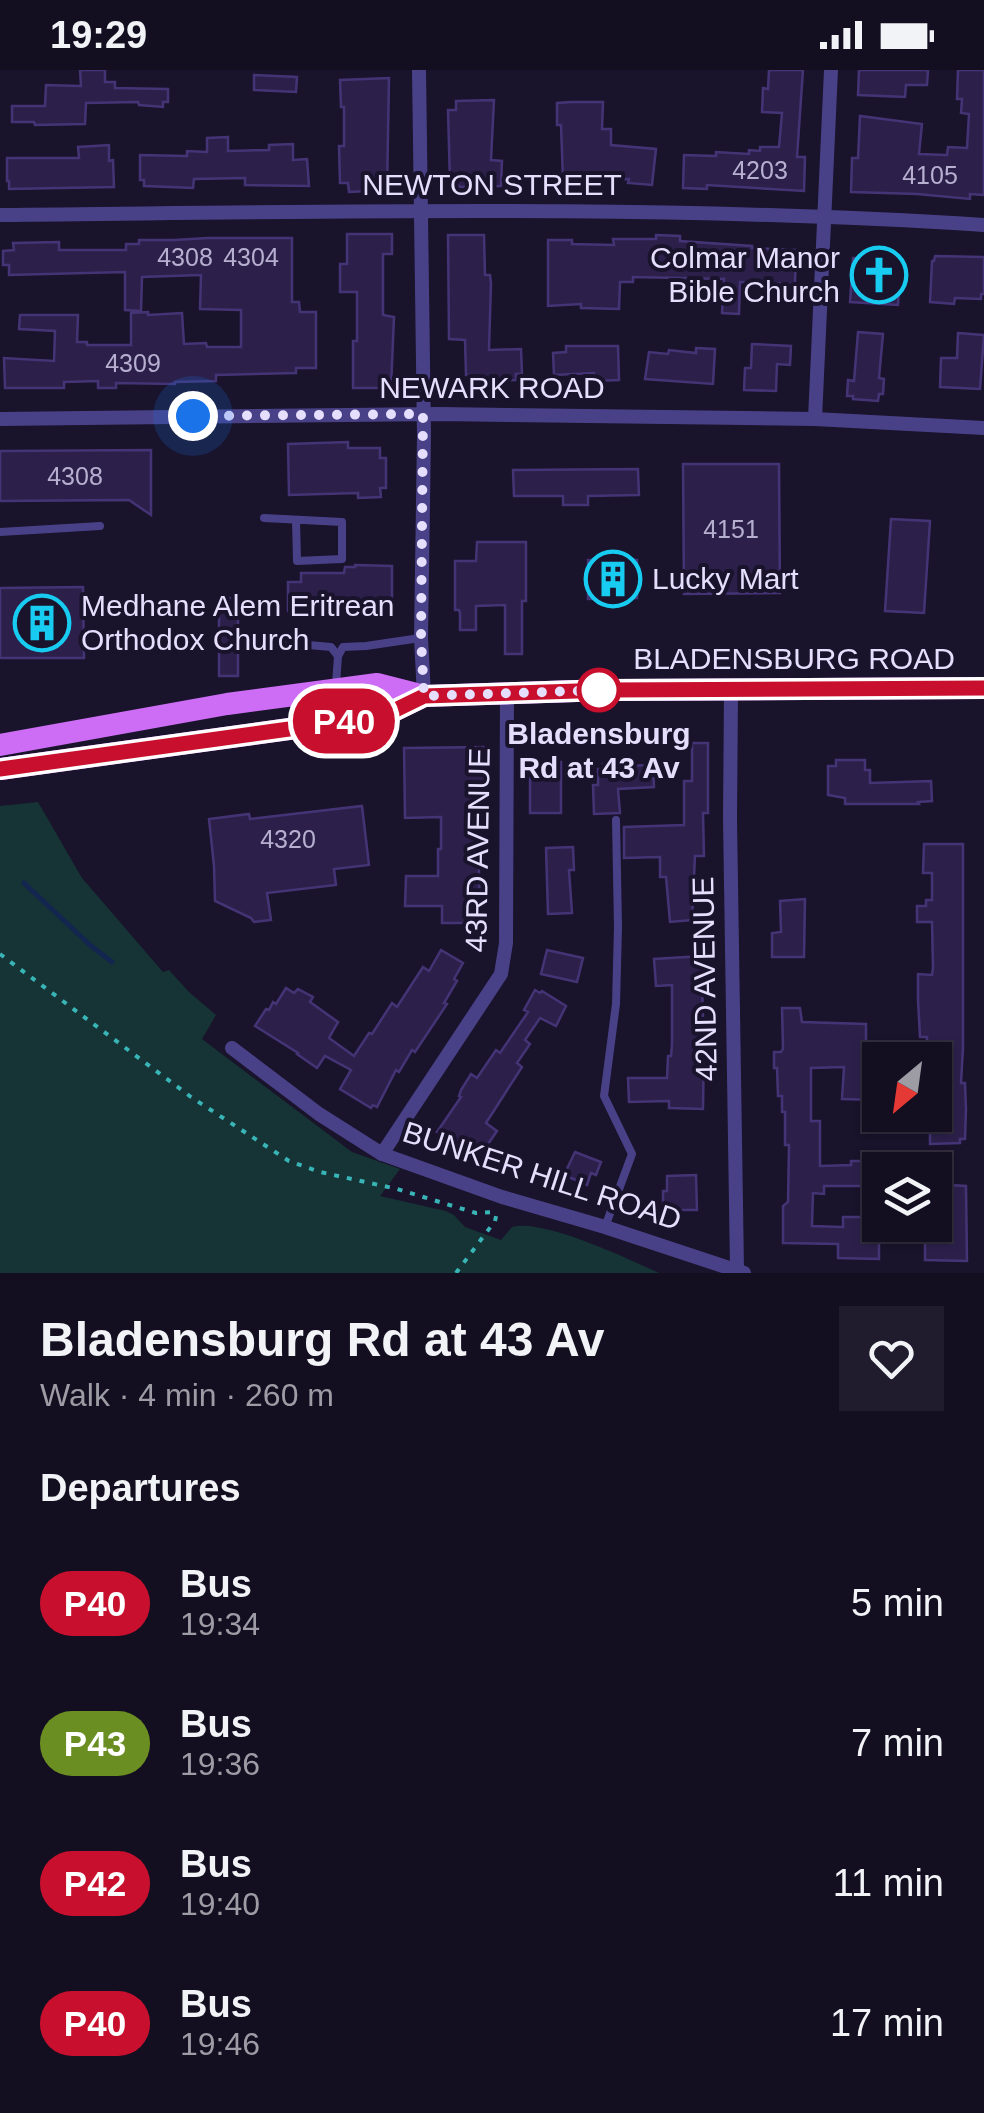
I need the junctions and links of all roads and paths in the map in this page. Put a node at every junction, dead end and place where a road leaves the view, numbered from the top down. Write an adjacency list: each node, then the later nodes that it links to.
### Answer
1 (419, 70): 3 (street)
2 (831, 70): 5 (street)
3 (421, 211): 4 (street, NEWTON STREET); 5 (street, NEWTON STREET); 7 (street)
4 (0, 215)
5 (824, 216): 6 (street, NEWTON STREET); 9 (street)
6 (984, 225)
7 (423, 414): 8 (street, NEWARK ROAD); 9 (street, NEWARK ROAD); 15 (street)
8 (0, 419)
9 (815, 420): 10 (street, NEWARK ROAD)
10 (984, 428)
11 (264, 518): 12 (lane)
12 (296, 520): 12 (lane)
13 (100, 526): 14 (lane)
14 (0, 532)
15 (421, 638): 17 (lane); 22 (street)
16 (264, 641): 17 (lane)
17 (338, 656): 19 (lane)
18 (984, 688): 20 (main road, BLADENSBURG ROAD)
19 (336, 689): 22 (main road, BLADENSBURG ROAD); 23 (main road, BLADENSBURG ROAD)
20 (731, 690): 21 (main road, BLADENSBURG ROAD); 30 (street, 42ND AVENUE)
21 (508, 692): 22 (main road, BLADENSBURG ROAD); 28 (street, 43RD AVENUE)
22 (424, 696): 24 (main road, BLADENSBURG ROAD)
23 (0, 745)
24 (0, 769)
25 (616, 820): 29 (lane)
26 (0, 954): 31 (path)
27 (232, 1048): 28 (street, BUNKER HILL ROAD)
28 (382, 1154): 29 (street, BUNKER HILL ROAD)
29 (605, 1227): 30 (street, BUNKER HILL ROAD)
30 (741, 1271)
31 (456, 1273)

